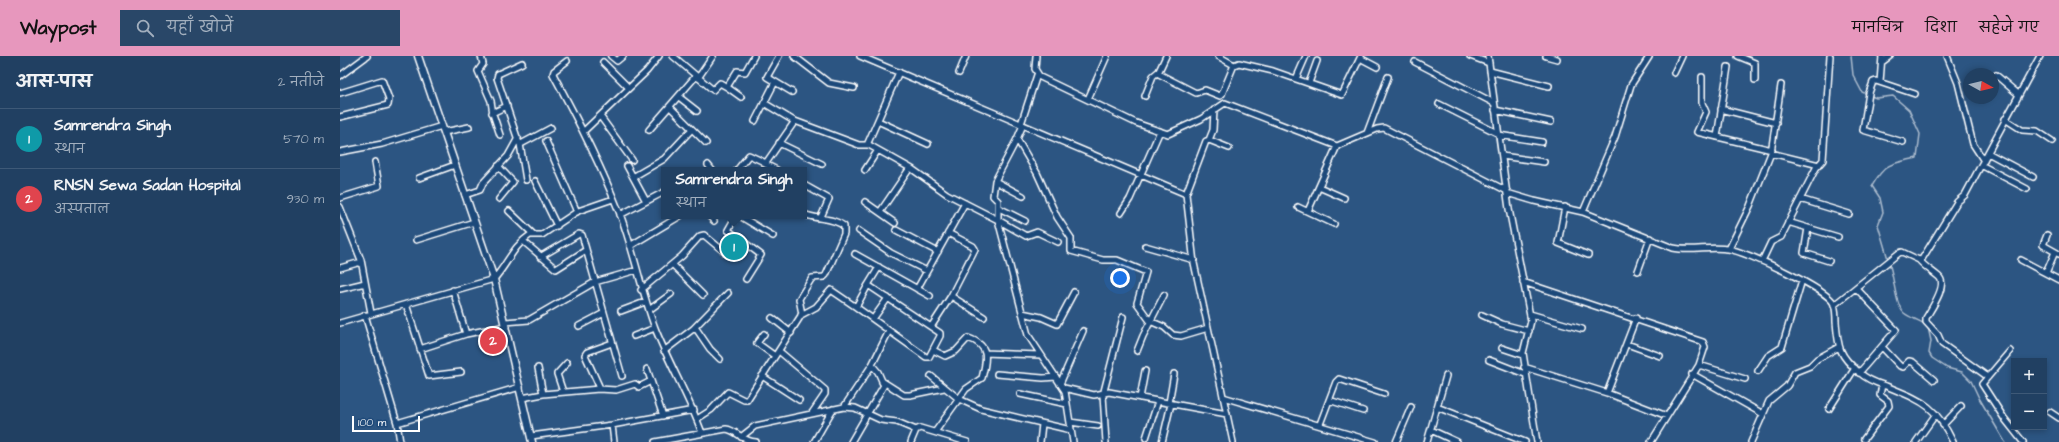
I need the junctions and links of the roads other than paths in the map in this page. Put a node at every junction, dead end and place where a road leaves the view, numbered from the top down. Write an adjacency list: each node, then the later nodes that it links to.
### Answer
1 (367, 56): 48 (street)
2 (418, 56): 94 (main road)
3 (481, 56): 82 (street)
4 (611, 56): 5 (street)
5 (623, 56)
6 (659, 56): 61 (street)
7 (673, 56): 50 (street)
8 (713, 56): 50 (street)
9 (754, 56): 60 (street)
10 (779, 56): 55 (street)
11 (794, 56): 62 (street)
12 (860, 56): 43 (street)
13 (1107, 56): 71 (street)
14 (1166, 56): 44 (street)
15 (1219, 56): 39 (street)
16 (1306, 56): 53 (street)
17 (1470, 56): 38 (street)
18 (1488, 56): 38 (street)
19 (1546, 56): 31 (street)
20 (1682, 56): 46 (street)
21 (1738, 56): 30 (street)
22 (1830, 56): 128 (street)
23 (1890, 56): 32 (street)
24 (1948, 56): 124 (street)
25 (2040, 56): 66 (street)
26 (965, 57): 45 (street)
27 (1034, 57): 47 (street)
28 (1360, 57): 41 (street); 57 (street)
29 (1649, 57): 166 (street)
30 (1745, 57): 54 (street)
31 (1557, 59)
32 (1882, 59): 56 (street)
33 (567, 61): 97 (street)
34 (1317, 61): 57 (street)
35 (603, 62): 61 (street)
36 (1415, 62): 73 (street)
37 (522, 63): 76 (street)
38 (1489, 63): 42 (street)
39 (1234, 65): 53 (street); 67 (street)
40 (1728, 66): 78 (street)
41 (1377, 67)
42 (1490, 71): 59 (street); 73 (street)
43 (899, 72): 88 (street); 91 (street)
44 (1157, 72): 67 (street); 68 (street)
45 (959, 73)
46 (1674, 73)
47 (1037, 75): 71 (street); 91 (street)
48 (340, 76)
49 (1702, 76): 102 (street)
50 (697, 77): 60 (street); 69 (street)
51 (1388, 77): 99 (street)
52 (1999, 78): 66 (street)
53 (1296, 79): 57 (street)
54 (1755, 80)
55 (775, 82): 64 (street); 72 (street)
56 (1880, 82): 65 (street); 109 (street)
57 (1309, 83)
58 (1782, 85): 90 (street)
59 (1550, 86)
60 (727, 87): 70 (street)
61 (629, 88): 83 (street)
62 (854, 88)
63 (340, 92): 84 (street)
64 (792, 92)
65 (1915, 94)
66 (2018, 94): 85 (street)
67 (1221, 95): 74 (street)
68 (1145, 96)
69 (679, 97): 77 (street); 81 (street)
70 (741, 97)
71 (1088, 99): 98 (street)
72 (764, 103): 86 (street); 87 (street)
73 (1494, 103): 80 (street)
74 (1224, 104): 79 (street); 114 (street)
75 (1439, 104): 101 (street)
76 (507, 106): 82 (street); 105 (street)
77 (670, 107): 95 (street); 96 (street)
78 (1721, 109): 90 (street); 102 (street)
79 (1214, 110): 98 (street); 104 (street)
80 (1495, 110): 89 (street); 101 (street)
81 (697, 111)
82 (492, 112): 100 (street)
83 (600, 116): 97 (street); 121 (street)
84 (340, 117)
85 (2005, 119): 107 (street); 119 (street)
86 (755, 121)
87 (794, 121): 111 (street); 113 (street)
88 (878, 121): 112 (street); 113 (street)
89 (1551, 122)
90 (1776, 123): 118 (street)
91 (1022, 125): 103 (street); 135 (street)
92 (469, 127): 94 (street)
93 (551, 128): 105 (street)
94 (443, 129): 117 (street); 127 (main road)
95 (692, 129): 110 (street); 136 (street)
96 (649, 130)
97 (584, 131): 153 (street)
98 (1160, 131): 135 (street)
99 (1367, 133): 114 (street); 145 (street)
100 (500, 135)
101 (1499, 135): 108 (street); 120 (street)
102 (1717, 137): 118 (street)
103 (1017, 139): 141 (street); 257 (street)
104 (1209, 140): 115 (street); 147 (street)
105 (519, 141): 129 (street); 139 (street)
106 (546, 141): 164 (street)
107 (2052, 141)
108 (1542, 142)
109 (1903, 142)
110 (706, 143)
111 (779, 143): 125 (street); 126 (street)
112 (928, 144)
113 (867, 145): 116 (street)
114 (1337, 146): 143 (street)
115 (1229, 148)
116 (878, 150): 133 (street); 134 (street)
117 (340, 152)
118 (1772, 152): 128 (street); 197 (street)
119 (1988, 153): 124 (street); 137 (street)
120 (1502, 156): 123 (street); 145 (street)
121 (632, 160)
122 (375, 162): 150 (street)
123 (1544, 162)
124 (1982, 163): 144 (street); 206 (street)
125 (765, 164): 131 (street); 132 (street)
126 (822, 164)
127 (455, 165): 138 (street); 148 (main road)
128 (1819, 165): 154 (street)
129 (498, 166): 148 (street); 152 (street)
130 (627, 166): 136 (street)
131 (739, 167)
132 (771, 167)
133 (910, 168): 157 (street); 165 (street)
134 (865, 170)
135 (1140, 175): 147 (street); 167 (street)
136 (633, 176): 155 (street)
137 (2033, 177)
138 (419, 178)
139 (526, 180)
140 (535, 181): 182 (street)
141 (995, 182): 149 (street); 161 (street)
142 (807, 187): 171 (street)
143 (1319, 187): 151 (street); 163 (street)
144 (2028, 189)
145 (1507, 192): 160 (street); 224 (street)
146 (661, 194): 155 (street)
147 (1186, 194): 205 (street)
148 (465, 195): 178 (main road)
149 (1023, 196)
150 (340, 198)
151 (1344, 198)
152 (499, 199)
153 (613, 199): 164 (street); 169 (street)
154 (1800, 199): 168 (street); 179 (street)
155 (646, 201): 169 (street)
156 (865, 202): 165 (street)
157 (966, 203): 175 (street); 186 (street)
158 (340, 207): 177 (street)
159 (1298, 207): 163 (street)
160 (1565, 207): 166 (street); 203 (street)
161 (999, 208): 175 (street); 176 (street)
162 (509, 211): 187 (street)
163 (1308, 211): 181 (street)
164 (577, 212): 182 (street)
165 (880, 212): 180 (street)
166 (1583, 212): 191 (street)
167 (1121, 213)
168 (1848, 214)
169 (620, 215): 195 (street)
170 (807, 215): 171 (street)
171 (821, 217): 250 (street)
172 (675, 219): 195 (street)
173 (734, 219): 219 (street)
174 (745, 219): 189 (street)
175 (998, 220): 194 (street); 247 (street)
176 (1025, 221)
177 (343, 222): 210 (street)
178 (474, 222): 192 (street); 218 (main road)
179 (1788, 222): 183 (street); 208 (street)
180 (895, 223)
181 (1334, 224)
182 (557, 226): 187 (street)
183 (1808, 228): 190 (street); 209 (street)
184 (896, 230): 199 (street)
185 (859, 231): 215 (street)
186 (948, 233): 199 (street); 237 (street)
187 (533, 234): 193 (street)
188 (2047, 235): 200 (street)
189 (773, 236)
190 (1838, 237)
191 (1650, 238): 197 (street); 216 (street)
192 (416, 240)
193 (522, 241): 204 (street); 218 (street)
194 (1058, 242)
195 (630, 246): 214 (street)
196 (1146, 246): 205 (street)
197 (1729, 249): 208 (street)
198 (586, 250): 204 (street); 204 (street); 223 (street)
199 (938, 252): 215 (street)
200 (2057, 253): 217 (street)
201 (855, 254): 212 (street)
202 (728, 255): 211 (street)
203 (1588, 255)
204 (540, 257)
205 (1194, 260): 264 (street)
206 (1919, 260): 226 (street); 311 (street)
207 (2021, 260): 217 (street)
208 (1762, 261): 220 (street)
209 (1829, 261)
210 (361, 262): 213 (street); 222 (street)
211 (673, 265): 230 (street); 234 (street)
212 (879, 267): 225 (street); 228 (street)
213 (340, 268)
214 (637, 270): 223 (street); 230 (street)
215 (927, 271): 228 (street)
216 (1638, 271)
217 (2046, 273): 221 (street)
218 (494, 279): 229 (street); 259 (main road)
219 (746, 280)
220 (1802, 280): 241 (street); 299 (street)
221 (2059, 280)
222 (366, 282): 227 (street); 245 (street)
223 (595, 282): 246 (street); 259 (street)
224 (1523, 282): 248 (street); 255 (street)
225 (868, 285): 238 (street); 242 (street)
226 (1856, 288): 241 (street); 277 (street)
227 (340, 289)
228 (917, 289): 236 (street)
229 (453, 290): 240 (street); 270 (street)
230 (641, 290): 239 (street)
231 (1074, 292): 247 (street)
232 (728, 293): 261 (street)
233 (671, 294): 243 (street)
234 (702, 295)
235 (1164, 295): 257 (street)
236 (930, 296)
237 (951, 296): 252 (street); 262 (street)
238 (888, 298): 256 (street); 262 (street)
239 (645, 302): 243 (street); 244 (street)
240 (406, 304): 245 (street); 278 (street)
241 (1834, 305): 275 (street)
242 (856, 307): 250 (street); 256 (street)
243 (649, 310): 263 (street)
244 (621, 311)
245 (371, 313): 249 (street)
246 (604, 313): 260 (street); 273 (street)
247 (1022, 313): 285 (street)
248 (1530, 314): 265 (street); 268 (street)
249 (365, 315): 258 (street); 355 (street)
250 (801, 315): 269 (street)
251 (1482, 315): 268 (street)
252 (984, 317)
253 (1123, 317): 325 (street)
254 (772, 318): 269 (street)
255 (1636, 318): 274 (street); 293 (street)
256 (873, 320): 266 (street)
257 (1150, 321): 264 (street); 282 (street)
258 (340, 323)
259 (505, 324): 270 (street); 318 (main road)
260 (579, 326)
261 (695, 327): 280 (street); 289 (street)
262 (931, 327): 279 (street)
263 (655, 328): 272 (street); 280 (street)
264 (1208, 328): 327 (street)
265 (1582, 329)
266 (889, 331): 279 (street); 292 (street)
267 (1083, 331): 317 (street)
268 (1529, 331): 286 (street)
269 (791, 333): 281 (street)
270 (466, 334): 278 (street)
271 (764, 334): 287 (street)
272 (634, 336)
273 (612, 343): 306 (street); 320 (street)
274 (1627, 344): 288 (street); 322 (street)
275 (1838, 347): 296 (street); 348 (street)
276 (1502, 348): 286 (street)
277 (1882, 348): 301 (street); 313 (street)
278 (420, 349): 300 (street)
279 (933, 350): 284 (street)
280 (664, 351): 342 (street)
281 (779, 351): 287 (street); 345 (street)
282 (1137, 351)
283 (2010, 351): 311 (street)
284 (985, 353): 285 (street); 330 (street)
285 (1040, 355): 310 (street)
286 (1523, 355): 294 (street)
287 (775, 356): 307 (street)
288 (1660, 356)
289 (720, 359)
290 (1490, 360): 304 (street)
291 (567, 363): 321 (street)
292 (872, 365): 315 (street); 337 (street)
293 (1699, 365): 305 (street); 312 (street)
294 (1524, 367): 304 (street); 322 (street)
295 (538, 368): 323 (street)
296 (1855, 368): 301 (street); 341 (street)
297 (647, 369): 314 (street)
298 (1145, 371): 329 (street)
299 (1758, 371)
300 (460, 372)
301 (1859, 373): 316 (street)
302 (997, 374): 310 (street)
303 (1174, 374): 334 (street)
304 (1525, 374): 390 (street)
305 (1692, 374): 348 (street); 351 (street)
306 (622, 376)
307 (762, 376): 331 (street); 353 (street)
308 (931, 376): 319 (street)
309 (1446, 376): 339 (street)
310 (1056, 377): 317 (street)
311 (1988, 377): 395 (street)
312 (1744, 379)
313 (1934, 380)
314 (651, 381): 320 (street); 350 (street)
315 (882, 381): 319 (street); 346 (street)
316 (1882, 385): 349 (street); 369 (street)
317 (1062, 386): 325 (street); 335 (street)
318 (520, 387): 328 (main road); 355 (street)
319 (944, 388): 330 (street)
320 (599, 389): 321 (street)
321 (563, 392): 323 (street)
322 (1607, 393): 351 (street)
323 (543, 394): 328 (street)
324 (1020, 394): 335 (street)
325 (1103, 394): 329 (street); 382 (street)
326 (1384, 394): 332 (street)
327 (1223, 397): 347 (street); 357 (street)
328 (522, 398): 368 (main road)
329 (1140, 398): 333 (street)
330 (959, 399): 356 (street); 364 (street)
331 (799, 400)
332 (1329, 400): 343 (street); 357 (street)
333 (1158, 401): 334 (street); 367 (street)
334 (1170, 403): 347 (street); 383 (street)
335 (1067, 404): 354 (street)
336 (1961, 406): 359 (street)
337 (844, 407): 340 (street); 346 (street)
338 (1411, 407): 386 (street)
339 (1437, 407): 363 (street); 389 (street)
340 (833, 409): 345 (street); 375 (street)
341 (1829, 409)
342 (694, 410): 350 (street); 353 (street)
343 (1363, 411)
344 (2050, 412): 352 (street)
345 (812, 413): 370 (street)
346 (869, 414): 361 (street); 376 (street)
347 (1227, 414): 384 (street)
348 (1763, 414): 392 (street)
349 (1936, 414): 359 (street); 393 (street)
350 (663, 416): 358 (street)
351 (1667, 416): 391 (street)
352 (2059, 418)
353 (696, 419): 365 (street)
354 (1070, 422): 360 (street); 362 (street)
355 (397, 424): 371 (street)
356 (1042, 424): 362 (street); 380 (street)
357 (1320, 424): 385 (street)
358 (612, 425): 368 (street); 372 (street)
359 (1943, 425): 394 (street)
360 (1098, 426)
361 (916, 430): 364 (street); 377 (street)
362 (1071, 430): 381 (street)
363 (1431, 430): 387 (street); 388 (street)
364 (935, 432): 366 (street)
365 (702, 433): 370 (street); 373 (street)
366 (944, 436): 378 (street); 379 (street)
367 (1146, 438)
368 (531, 439)
369 (1864, 439)
370 (742, 440): 374 (street)
371 (400, 442)
372 (614, 442)
373 (655, 442)
374 (756, 442)
375 (814, 442)
376 (852, 442)
377 (910, 442)
378 (941, 442)
379 (967, 442)
380 (1040, 442)
381 (1073, 442)
382 (1106, 442)
383 (1162, 442)
384 (1233, 442)
385 (1375, 442)
386 (1396, 442)
387 (1428, 442)
388 (1457, 442)
389 (1525, 442)
390 (1537, 442)
391 (1651, 442)
392 (1751, 442)
393 (1916, 442)
394 (1953, 442)
395 (2023, 442)

